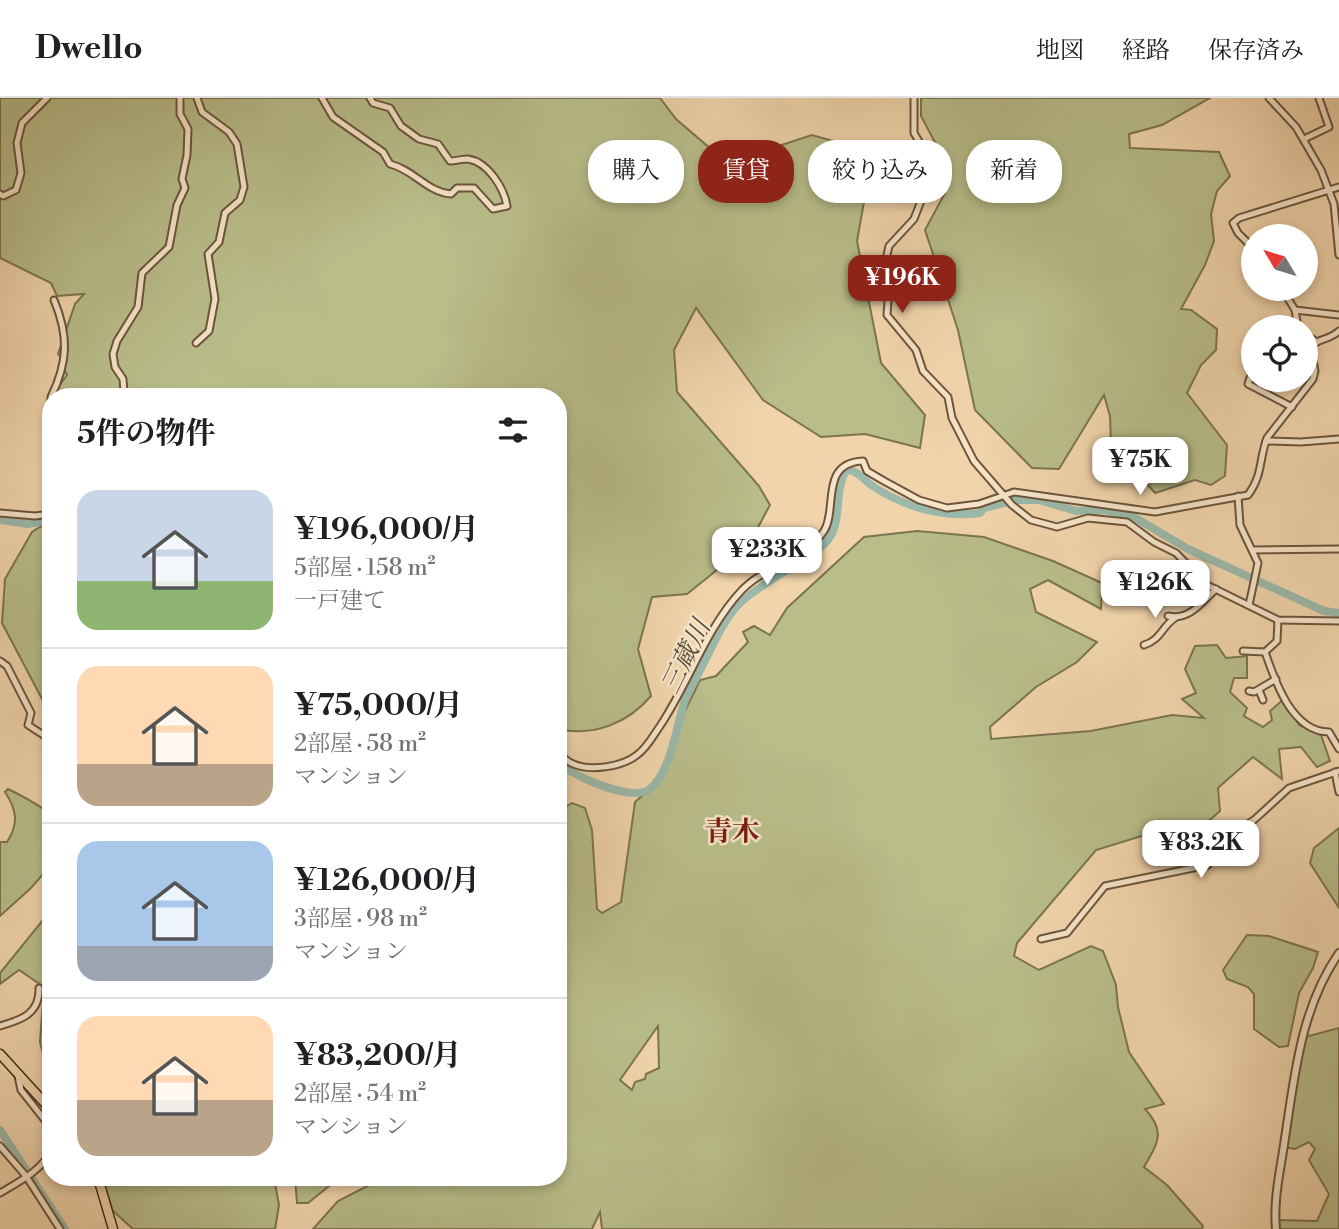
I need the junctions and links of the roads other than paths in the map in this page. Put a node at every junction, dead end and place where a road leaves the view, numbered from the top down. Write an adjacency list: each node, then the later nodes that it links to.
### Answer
1 (47, 98): 12 (street)
2 (180, 98): 24 (street)
3 (197, 98): 22 (street)
4 (322, 98): 5 (street)
5 (370, 98)
6 (914, 98): 31 (street)
7 (1269, 98): 9 (street)
8 (1319, 98): 9 (street)
9 (1304, 139): 11 (street)
10 (1339, 187): 11 (street)
11 (1327, 191): 13 (street); 14 (street)
12 (0, 194)
13 (1241, 235)
14 (1339, 255)
15 (54, 300): 23 (street)
16 (1289, 301): 17 (street)
17 (1295, 310): 18 (street); 19 (street)
18 (1339, 314)
19 (1296, 315)
20 (1339, 331): 21 (street)
21 (1318, 342)
22 (196, 343)
23 (55, 388)
24 (124, 388)
25 (1264, 392): 27 (street)
26 (1304, 392): 27 (street)
27 (1293, 407): 29 (street)
28 (1339, 439): 29 (street)
29 (1266, 441): 30 (street)
30 (1238, 496): 31 (street); 35 (street)
31 (1008, 500): 36 (street); 52 (street)
32 (0, 513): 33 (street)
33 (42, 515)
34 (1339, 549): 35 (street)
35 (1253, 550): 37 (street)
36 (1216, 590): 37 (street); 39 (street)
37 (1249, 605): 40 (street)
38 (1168, 616): 39 (street)
39 (1175, 618): 42 (street)
40 (1278, 620): 41 (street); 44 (street)
41 (1339, 621)
42 (1144, 645)
43 (1242, 652): 44 (street)
44 (1265, 652): 46 (street)
45 (0, 661): 50 (street)
46 (1276, 679): 47 (street); 51 (street)
47 (1259, 690): 48 (street); 49 (street)
48 (1249, 691)
49 (1263, 700)
50 (42, 734)
51 (1339, 750)
52 (567, 760)
53 (1337, 771): 54 (street); 55 (street)
54 (1339, 792)
55 (1041, 939)
56 (1339, 953): 70 (street)
57 (39, 988): 58 (street)
58 (0, 1026)
59 (0, 1054): 60 (main road)
60 (18, 1073): 61 (main road); 62 (street)
61 (42, 1100)
62 (42, 1117)
63 (0, 1146): 65 (street)
64 (42, 1160): 65 (street)
65 (26, 1176): 67 (street); 68 (street)
66 (100, 1186): 69 (main road)
67 (0, 1193)
68 (60, 1229)
69 (113, 1229)
70 (1276, 1229)

